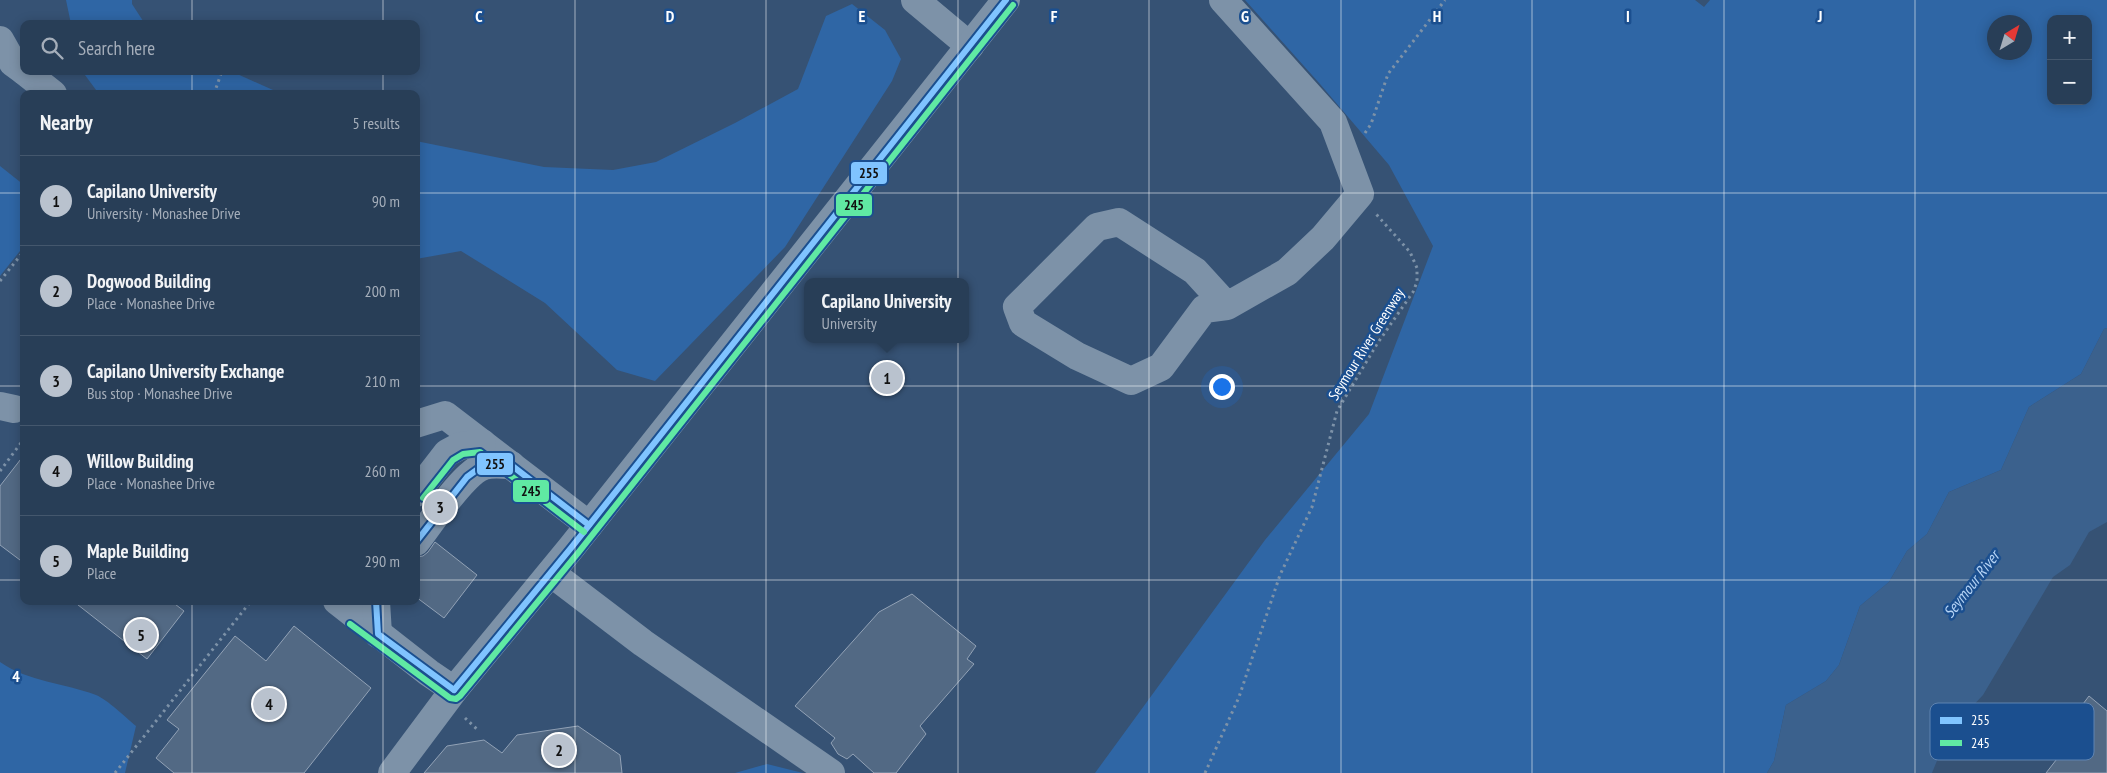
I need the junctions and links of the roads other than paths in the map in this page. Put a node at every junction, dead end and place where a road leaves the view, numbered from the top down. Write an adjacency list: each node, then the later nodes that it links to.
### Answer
1 (915, 0): 5 (street)
2 (1006, 0): 5 (street)
3 (1223, 0): 9 (street)
4 (0, 40): 6 (street)
5 (970, 46): 14 (street)
6 (20, 68)
7 (29, 75): 8 (street)
8 (48, 90)
9 (1227, 306): 9 (street)
10 (420, 423): 11 (street)
11 (482, 443): 12 (street); 13 (street)
12 (511, 465): 14 (street); 15 (street)
13 (420, 488)
14 (589, 525): 16 (street)
15 (420, 537)
16 (551, 573): 18 (street); 20 (street)
17 (356, 605): 18 (street)
18 (456, 702): 19 (street)
19 (392, 773)
20 (831, 773)

